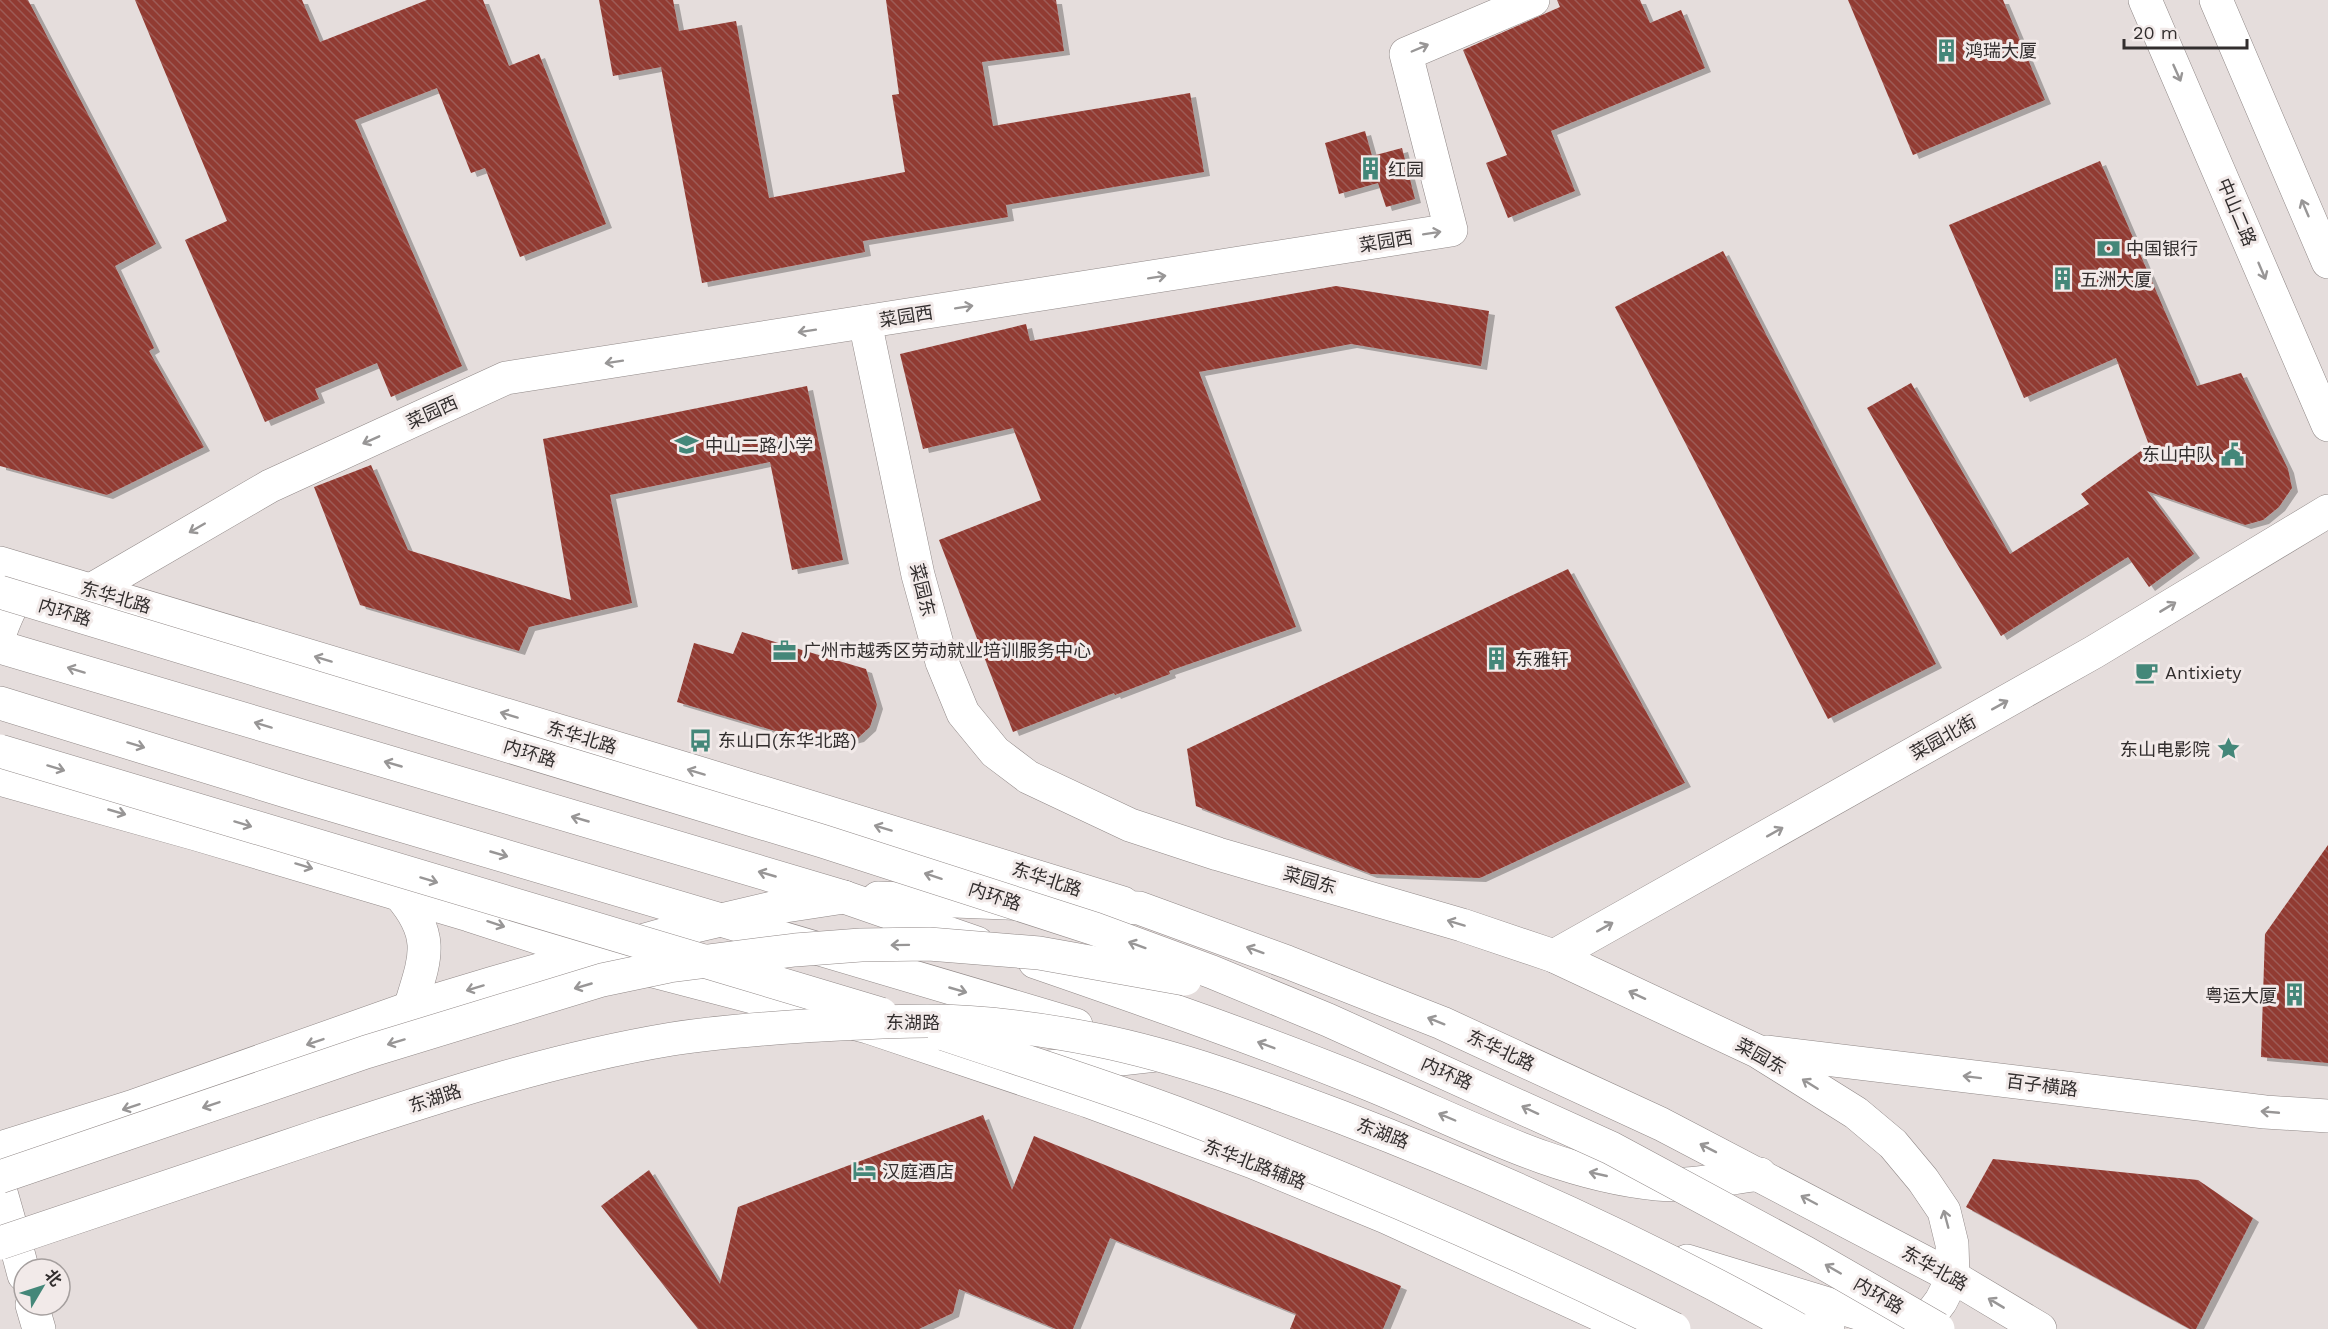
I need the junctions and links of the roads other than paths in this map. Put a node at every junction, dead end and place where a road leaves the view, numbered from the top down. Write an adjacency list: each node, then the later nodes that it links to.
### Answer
1 (1533, 0): 5 (main road, 菜园西, one-way to 1)
2 (2145, 0): 6 (main road, 中山二路, one-way to 6)
3 (2216, 0): 4 (main road, one-way to 3)
4 (2328, 262)
5 (865, 322): 10 (main road, 菜园西, one-way to 10); 22 (main road, 菜园东, one-way to 5)
6 (2328, 425)
7 (2328, 511): 22 (main road, 菜园北街, one-way to 7)
8 (0, 563): 9 (main road, 东华北路)
9 (36, 574): 10 (main road, 东华北路); 12 (main road)
10 (92, 590): 19 (main road, 东华北路, one-way to 10)
11 (0, 592): 25 (main road, 内环路, one-way to 11, bridge)
12 (0, 633)
13 (0, 647): 18 (main road, one-way to 13)
14 (0, 703): 20 (main road, one-way to 20)
15 (0, 751): 41 (main road, one-way to 41, bridge)
16 (0, 779): 17 (main road, one-way to 17)
17 (399, 894): 21 (main road, one-way to 21); 23 (main road)
18 (844, 897): 19 (main road); 20 (main road); 33 (main road, one-way to 18)
19 (1139, 908): 31 (main road, 东华北路, one-way to 19)
20 (721, 920): 21 (main road); 24 (main road, one-way to 24)
21 (592, 955): 23 (main road, one-way to 23); 26 (main road)
22 (1554, 956): 27 (main road, 菜园东, one-way to 22)
23 (410, 1008): 32 (main road, one-way to 32)
24 (1022, 1009): 28 (main road); 29 (main road)
25 (1328, 1020): 35 (main road, one-way to 35, bridge); 44 (main road, 内环路, one-way to 25, bridge)
26 (868, 1028): 29 (main road, 东华北路辅路); 37 (main road)
27 (1757, 1051): 30 (main road, 百子横路, one-way to 27); 39 (main road, 菜园东, one-way to 27)
28 (1174, 1053): 29 (main road); 38 (main road)
29 (999, 1072): 40 (main road, 东华北路辅路)
30 (2328, 1116)
31 (1661, 1124): 33 (main road); 34 (main road, 东华北路, one-way to 31)
32 (0, 1148)
33 (1520, 1149): 34 (main road, one-way to 33)
34 (1760, 1174): 39 (main road, 东华北路, one-way to 34)
35 (0, 1177)
36 (0, 1189): 37 (main road)
37 (10, 1254): 42 (main road, 东湖路, bridge)
38 (1683, 1260): 39 (main road); 43 (main road)
39 (1953, 1277): 45 (main road, 东华北路, one-way to 39)
40 (1631, 1329)
41 (1674, 1329)
42 (1797, 1329)
43 (1828, 1329)
44 (1938, 1329)
45 (2040, 1329)

